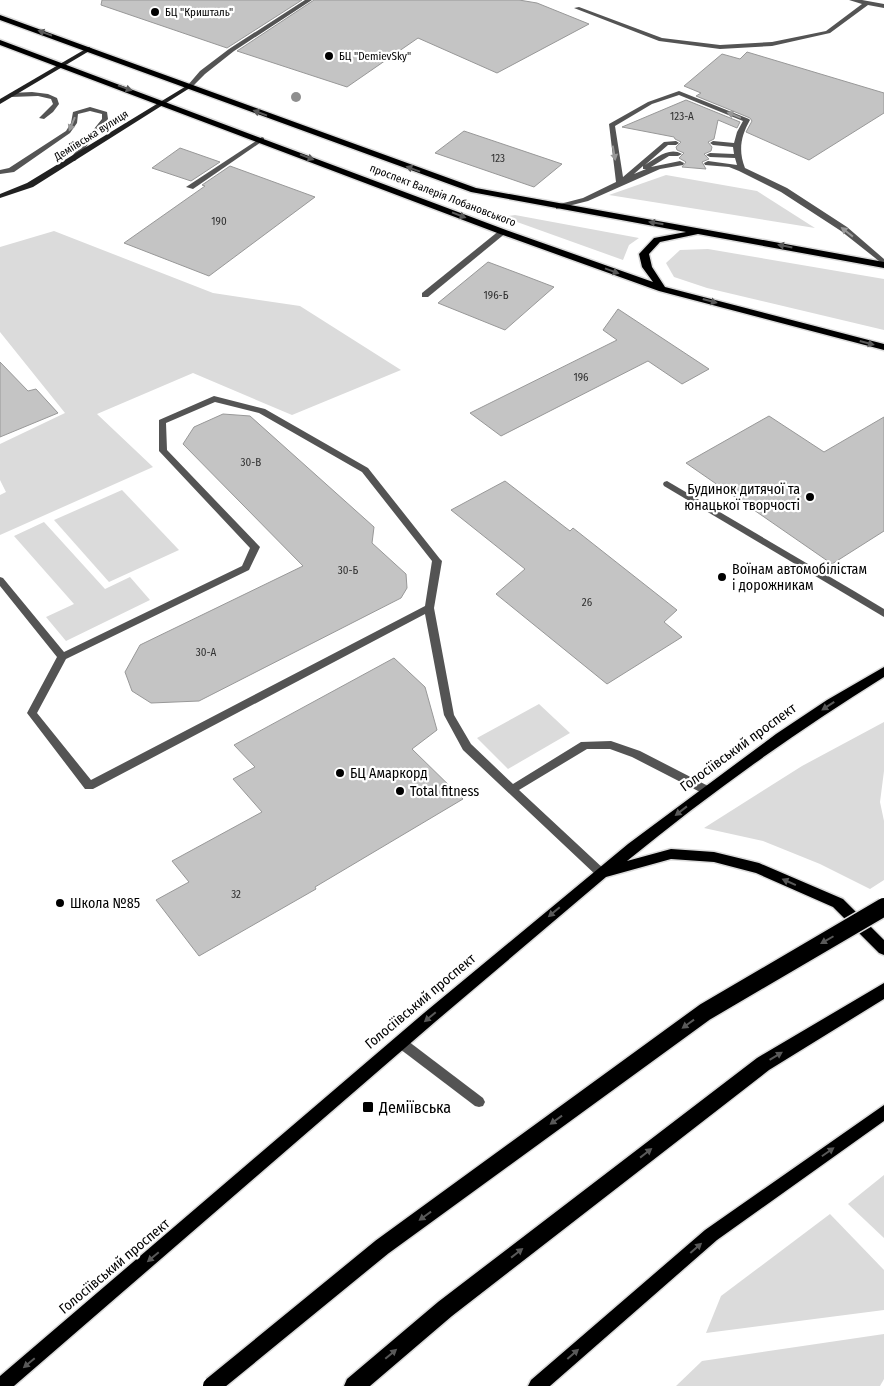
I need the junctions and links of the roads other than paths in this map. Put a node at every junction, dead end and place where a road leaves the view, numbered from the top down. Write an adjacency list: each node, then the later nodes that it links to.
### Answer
1 (309, 0): 10 (lane)
2 (852, 0): 3 (lane)
3 (866, 4): 4 (lane); 5 (lane)
4 (884, 6)
5 (577, 8)
6 (0, 17): 8 (main road, проспект Валерія Лобановського, one-way to 6)
7 (0, 42): 9 (main road, проспект Валерія Лобановського)
8 (89, 49): 9 (street); 10 (main road, проспект Валерія Лобановського)
9 (63, 65): 11 (street); 13 (main road, проспект Валерія Лобановського, one-way to 13)
10 (190, 86): 13 (street, Деміївська вулиця); 32 (main road, проспект Валерія Лобановського, one-way to 10)
11 (11, 95): 12 (street); 14 (lane)
12 (0, 102)
13 (164, 102): 15 (main road, проспект Валерія Лобановського); 22 (street, Деміївська вулиця)
14 (42, 118)
15 (262, 139): 29 (lane); 34 (main road, проспект Валерія Лобановського, one-way to 34)
16 (676, 143): 27 (lane)
17 (713, 144): 18 (lane)
18 (738, 145): 21 (lane); 27 (lane, one-way to 27)
19 (678, 154): 27 (lane)
20 (710, 155): 21 (lane)
21 (736, 156): 25 (lane)
22 (73, 160): 26 (lane, one-way to 26); 28 (street, Деміївська вулиця)
23 (680, 163): 27 (lane)
24 (708, 163): 25 (lane)
25 (742, 169): 35 (lane, one-way to 25)
26 (0, 172)
27 (620, 183): 32 (lane)
28 (30, 185): 30 (street); 31 (street, Деміївська вулиця)
29 (190, 187)
30 (0, 189)
31 (0, 196)
32 (559, 207): 33 (main road, проспект Валерія Лобановського, one-way to 32)
33 (704, 231): 35 (main road, проспект Валерія Лобановського, one-way to 33); 36 (main road)
34 (503, 232): 36 (main road, проспект Валерія Лобановського, one-way to 36); 37 (lane)
35 (884, 264)
36 (662, 289): 38 (main road, проспект Валерія Лобановського, one-way to 38)
37 (425, 295)
38 (884, 347)
39 (667, 484): 42 (lane)
40 (0, 580): 43 (lane)
41 (429, 608): 43 (lane); 43 (lane); 47 (lane)
42 (884, 614)
43 (62, 657)
44 (884, 671): 46 (main road, Голосіївський проспект)
45 (884, 679): 46 (main road)
46 (869, 680): 48 (main road, Голосіївський проспект, one-way to 48)
47 (512, 789): 48 (lane); 49 (lane)
48 (708, 791): 49 (main road, Голосіївський проспект, one-way to 49)
49 (600, 874): 51 (main road, one-way to 49); 53 (main road, Голосіївський проспект, one-way to 53)
50 (884, 907): 57 (highway, one-way to 57, bridge)
51 (884, 949)
52 (884, 990): 58 (highway, one-way to 52)
53 (400, 1042): 54 (lane); 56 (main road, Голосіївський проспект, one-way to 56)
54 (479, 1102)
55 (884, 1112): 59 (main road, one-way to 55)
56 (1, 1386)
57 (212, 1386)
58 (354, 1386)
59 (536, 1386)

